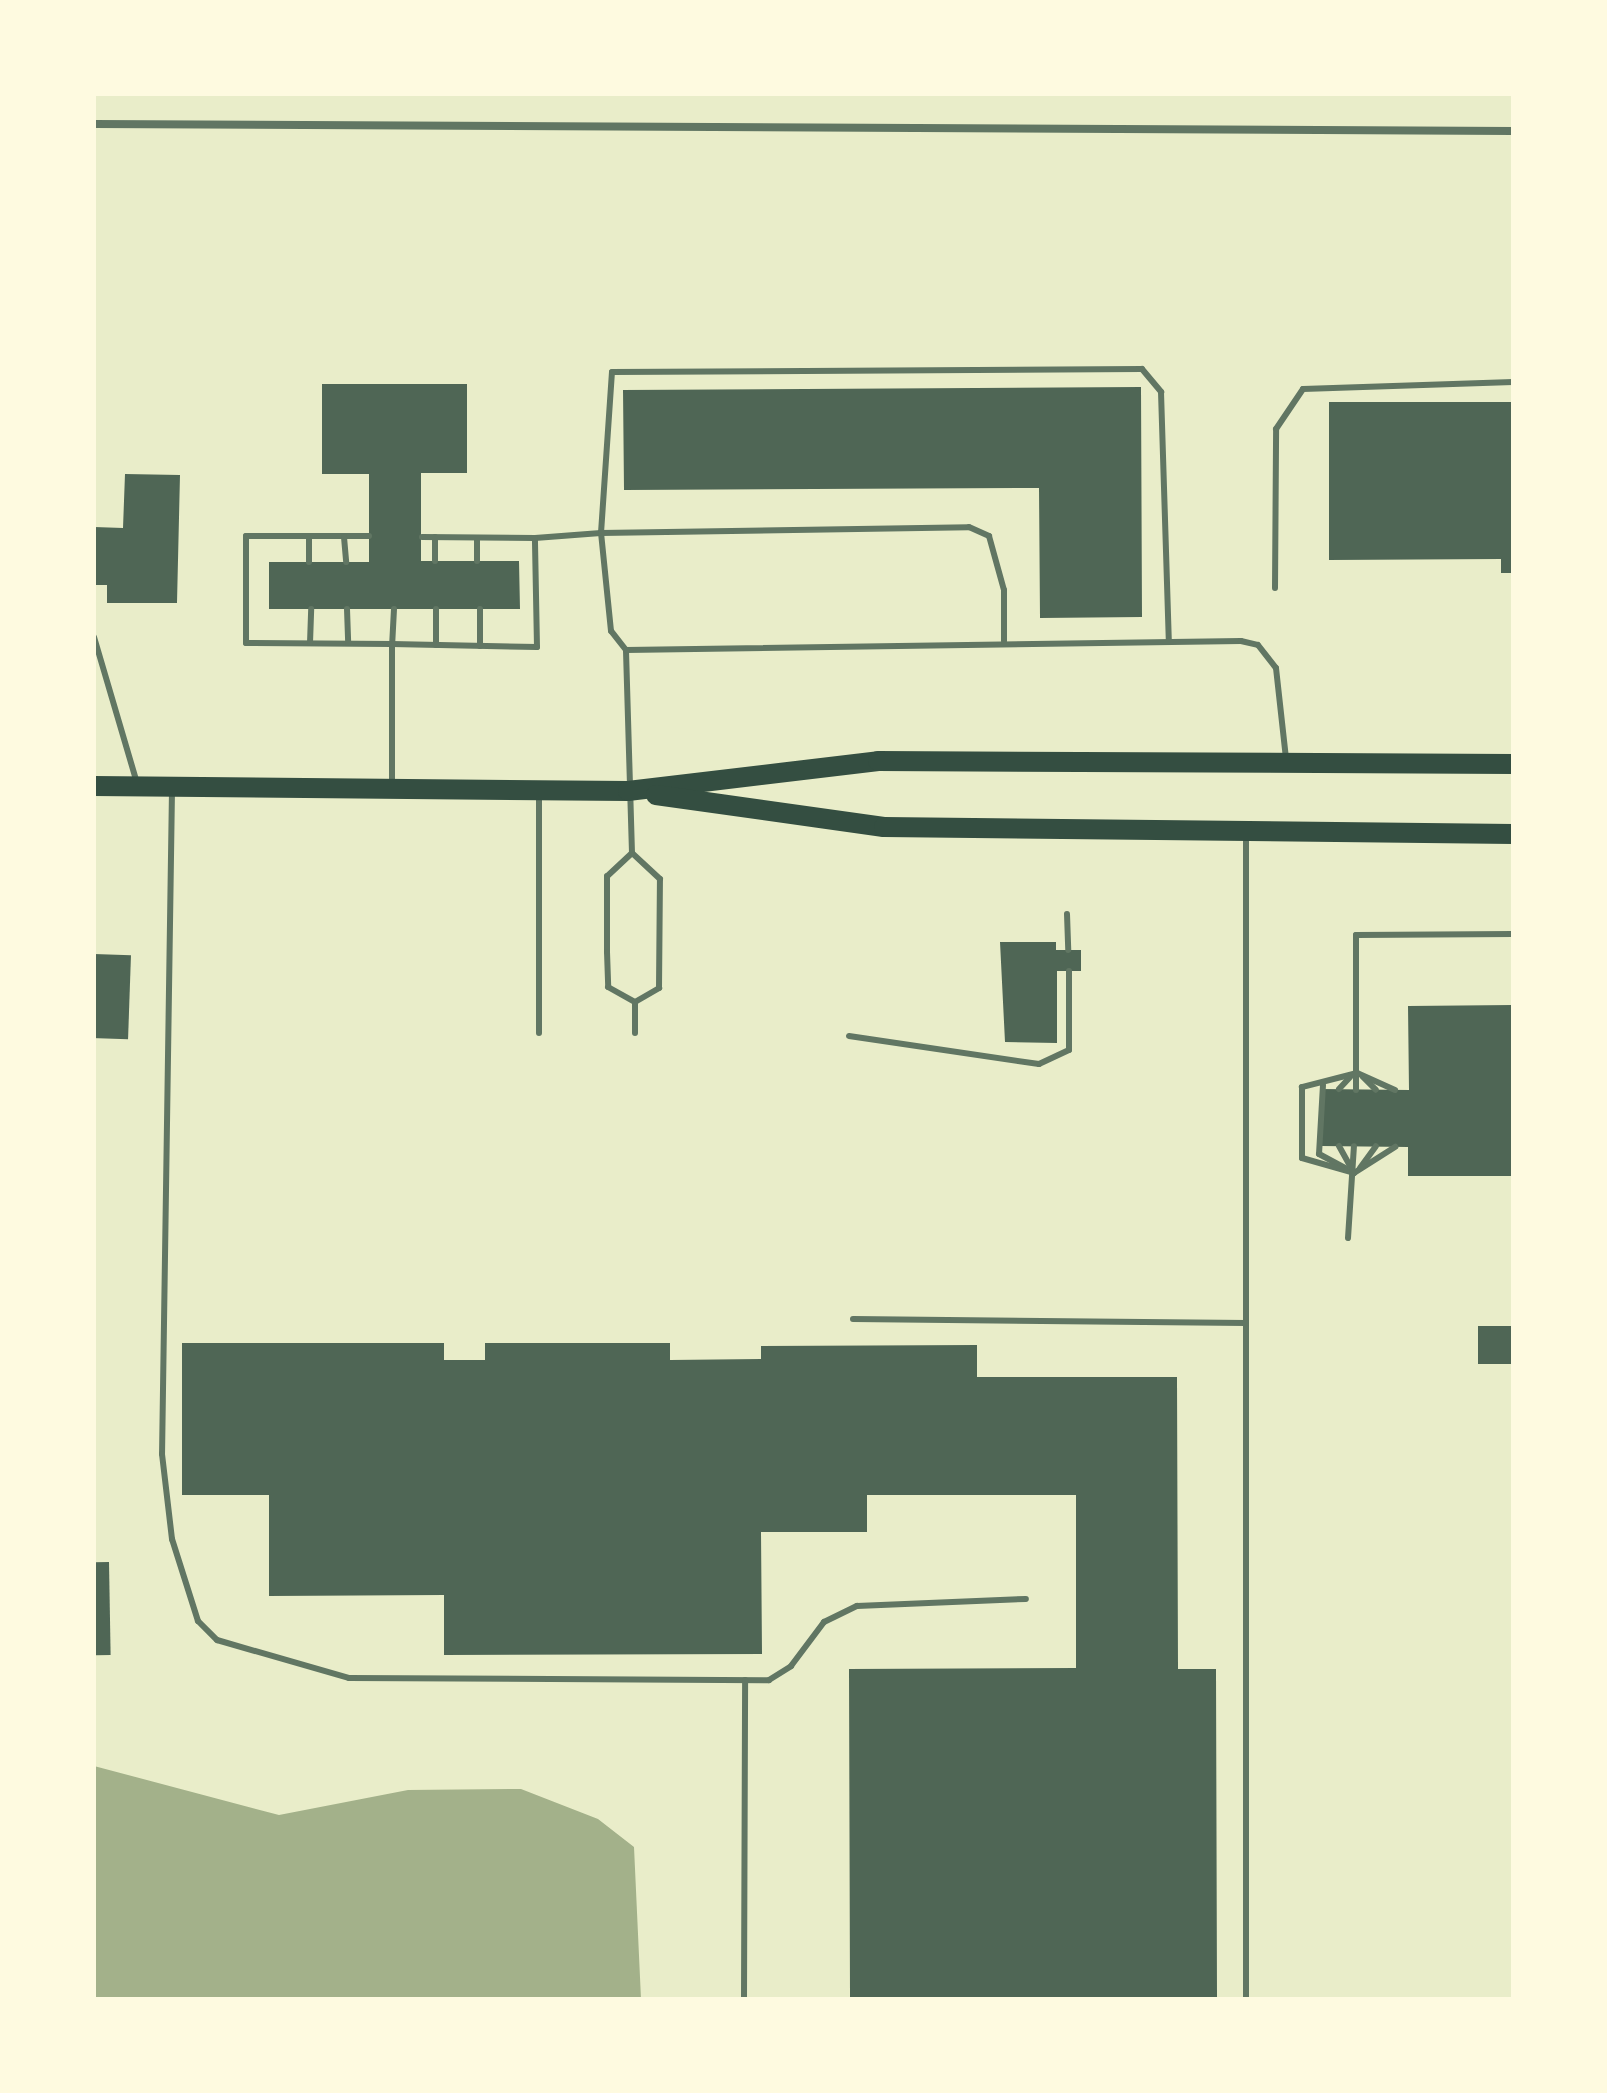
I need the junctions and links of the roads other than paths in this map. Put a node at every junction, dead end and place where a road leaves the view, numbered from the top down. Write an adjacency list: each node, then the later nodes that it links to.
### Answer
1 (94, 124): 2 (street)
2 (1513, 131)
3 (1513, 382): 16 (lane)
4 (601, 533): 11 (lane); 23 (lane); 24 (lane); 30 (lane)
5 (309, 536): 7 (lane); 14 (lane); 25 (lane)
6 (369, 536): 7 (lane)
7 (344, 537): 15 (lane)
8 (422, 537): 9 (lane)
9 (435, 537): 10 (lane); 12 (lane)
10 (477, 538): 11 (lane); 13 (lane)
11 (535, 538): 29 (lane)
12 (435, 561)
13 (477, 561)
14 (309, 562)
15 (346, 562)
16 (1275, 588)
17 (311, 609): 25 (lane)
18 (347, 609): 26 (lane)
19 (394, 609): 27 (lane)
20 (436, 609): 28 (lane)
21 (480, 609): 29 (lane)
22 (94, 637): 34 (lane)
23 (1004, 641): 24 (lane); 30 (lane)
24 (1169, 641): 31 (lane)
25 (310, 643): 26 (lane)
26 (348, 643): 27 (lane)
27 (392, 644): 28 (lane); 36 (lane)
28 (436, 645): 29 (lane)
29 (480, 646)
30 (626, 650): 38 (lane)
31 (1287, 763): 32 (main road); 38 (main road)
32 (1513, 764)
33 (94, 786): 34 (main road)
34 (139, 786): 35 (main road)
35 (172, 786): 36 (main road); 64 (lane)
36 (392, 789): 37 (main road)
37 (539, 791): 38 (main road); 47 (lane)
38 (628, 791): 39 (main road); 41 (lane)
39 (1246, 831): 40 (main road); 62 (lane)
40 (1513, 834)
41 (632, 853): 46 (lane); 46 (lane)
42 (1067, 914): 44 (lane)
43 (1513, 934): 50 (lane)
44 (1068, 950)
45 (1069, 971): 49 (lane)
46 (635, 1002): 48 (lane)
47 (539, 1033)
48 (635, 1033)
49 (849, 1036)
50 (1357, 1073): 51 (lane); 52 (lane); 53 (lane); 54 (lane); 59 (lane); 59 (lane)
51 (1339, 1089)
52 (1356, 1090)
53 (1376, 1090)
54 (1395, 1090)
55 (1339, 1146): 59 (lane)
56 (1354, 1146): 59 (lane)
57 (1376, 1146): 59 (lane)
58 (1395, 1147): 59 (lane)
59 (1354, 1173): 60 (lane)
60 (1348, 1238)
61 (853, 1319): 62 (lane)
62 (1246, 1323): 66 (lane)
63 (1026, 1599): 64 (lane)
64 (745, 1680): 65 (lane)
65 (744, 1999)
66 (1246, 1999)

